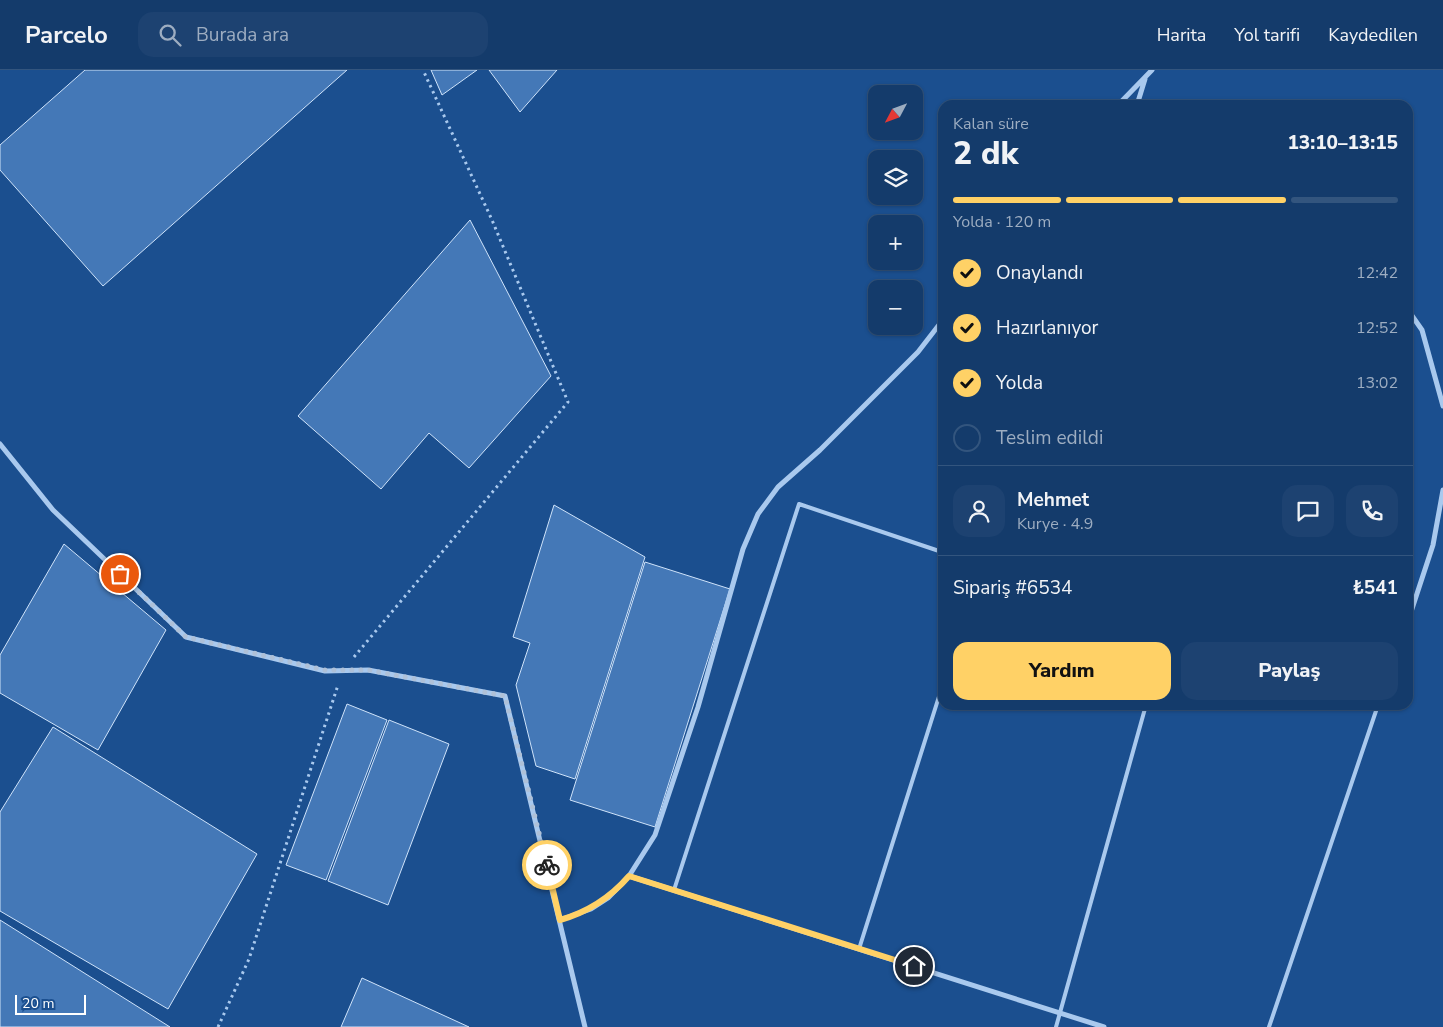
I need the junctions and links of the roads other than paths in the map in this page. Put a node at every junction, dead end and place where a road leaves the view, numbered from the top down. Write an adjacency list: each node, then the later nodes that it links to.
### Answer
1 (1152, 70): 2 (street)
2 (1145, 78): 3 (street); 4 (street)
3 (1123, 100)
4 (1138, 100)
5 (1413, 317): 7 (street)
6 (938, 326): 15 (street)
7 (1443, 406)
8 (0, 444): 17 (street)
9 (1443, 490): 11 (street)
10 (938, 551): 16 (lane)
11 (1413, 606)
12 (938, 700): 18 (lane)
13 (1145, 710): 19 (lane)
14 (1376, 710): 23 (lane)
15 (629, 876): 16 (street); 17 (street)
16 (674, 890): 18 (street)
17 (560, 920): 20 (street)
18 (859, 949): 19 (street)
19 (1060, 1013): 21 (lane); 22 (street)
20 (586, 1027)
21 (1056, 1027)
22 (1104, 1027)
23 (1269, 1027)

